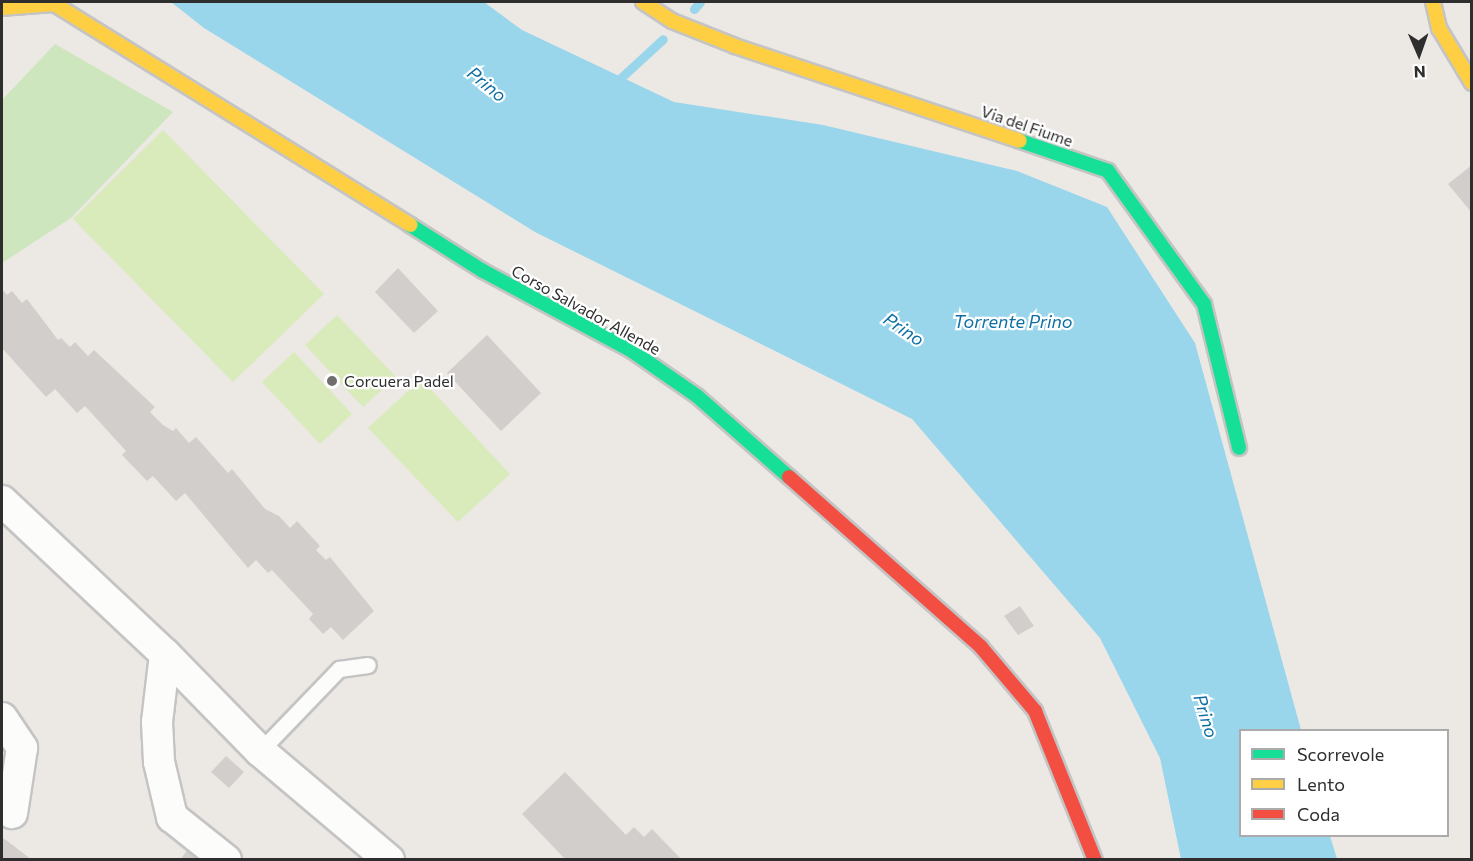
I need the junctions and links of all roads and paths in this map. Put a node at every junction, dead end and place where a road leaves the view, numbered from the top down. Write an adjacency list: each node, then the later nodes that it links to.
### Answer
1 (8, 2): 5 (street)
2 (643, 2): 7 (street, Via del Fiume)
3 (1433, 2): 6 (street)
4 (52, 3): 5 (street); 16 (street, Corso Salvador Allende)
5 (2, 9)
6 (1472, 83)
7 (1239, 448)
8 (2, 501): 9 (street)
9 (165, 654): 12 (street); 14 (street)
10 (368, 665): 12 (lane)
11 (2, 718): 13 (street)
12 (260, 751): 15 (street)
13 (12, 813)
14 (226, 860)
15 (389, 860)
16 (1095, 860)

